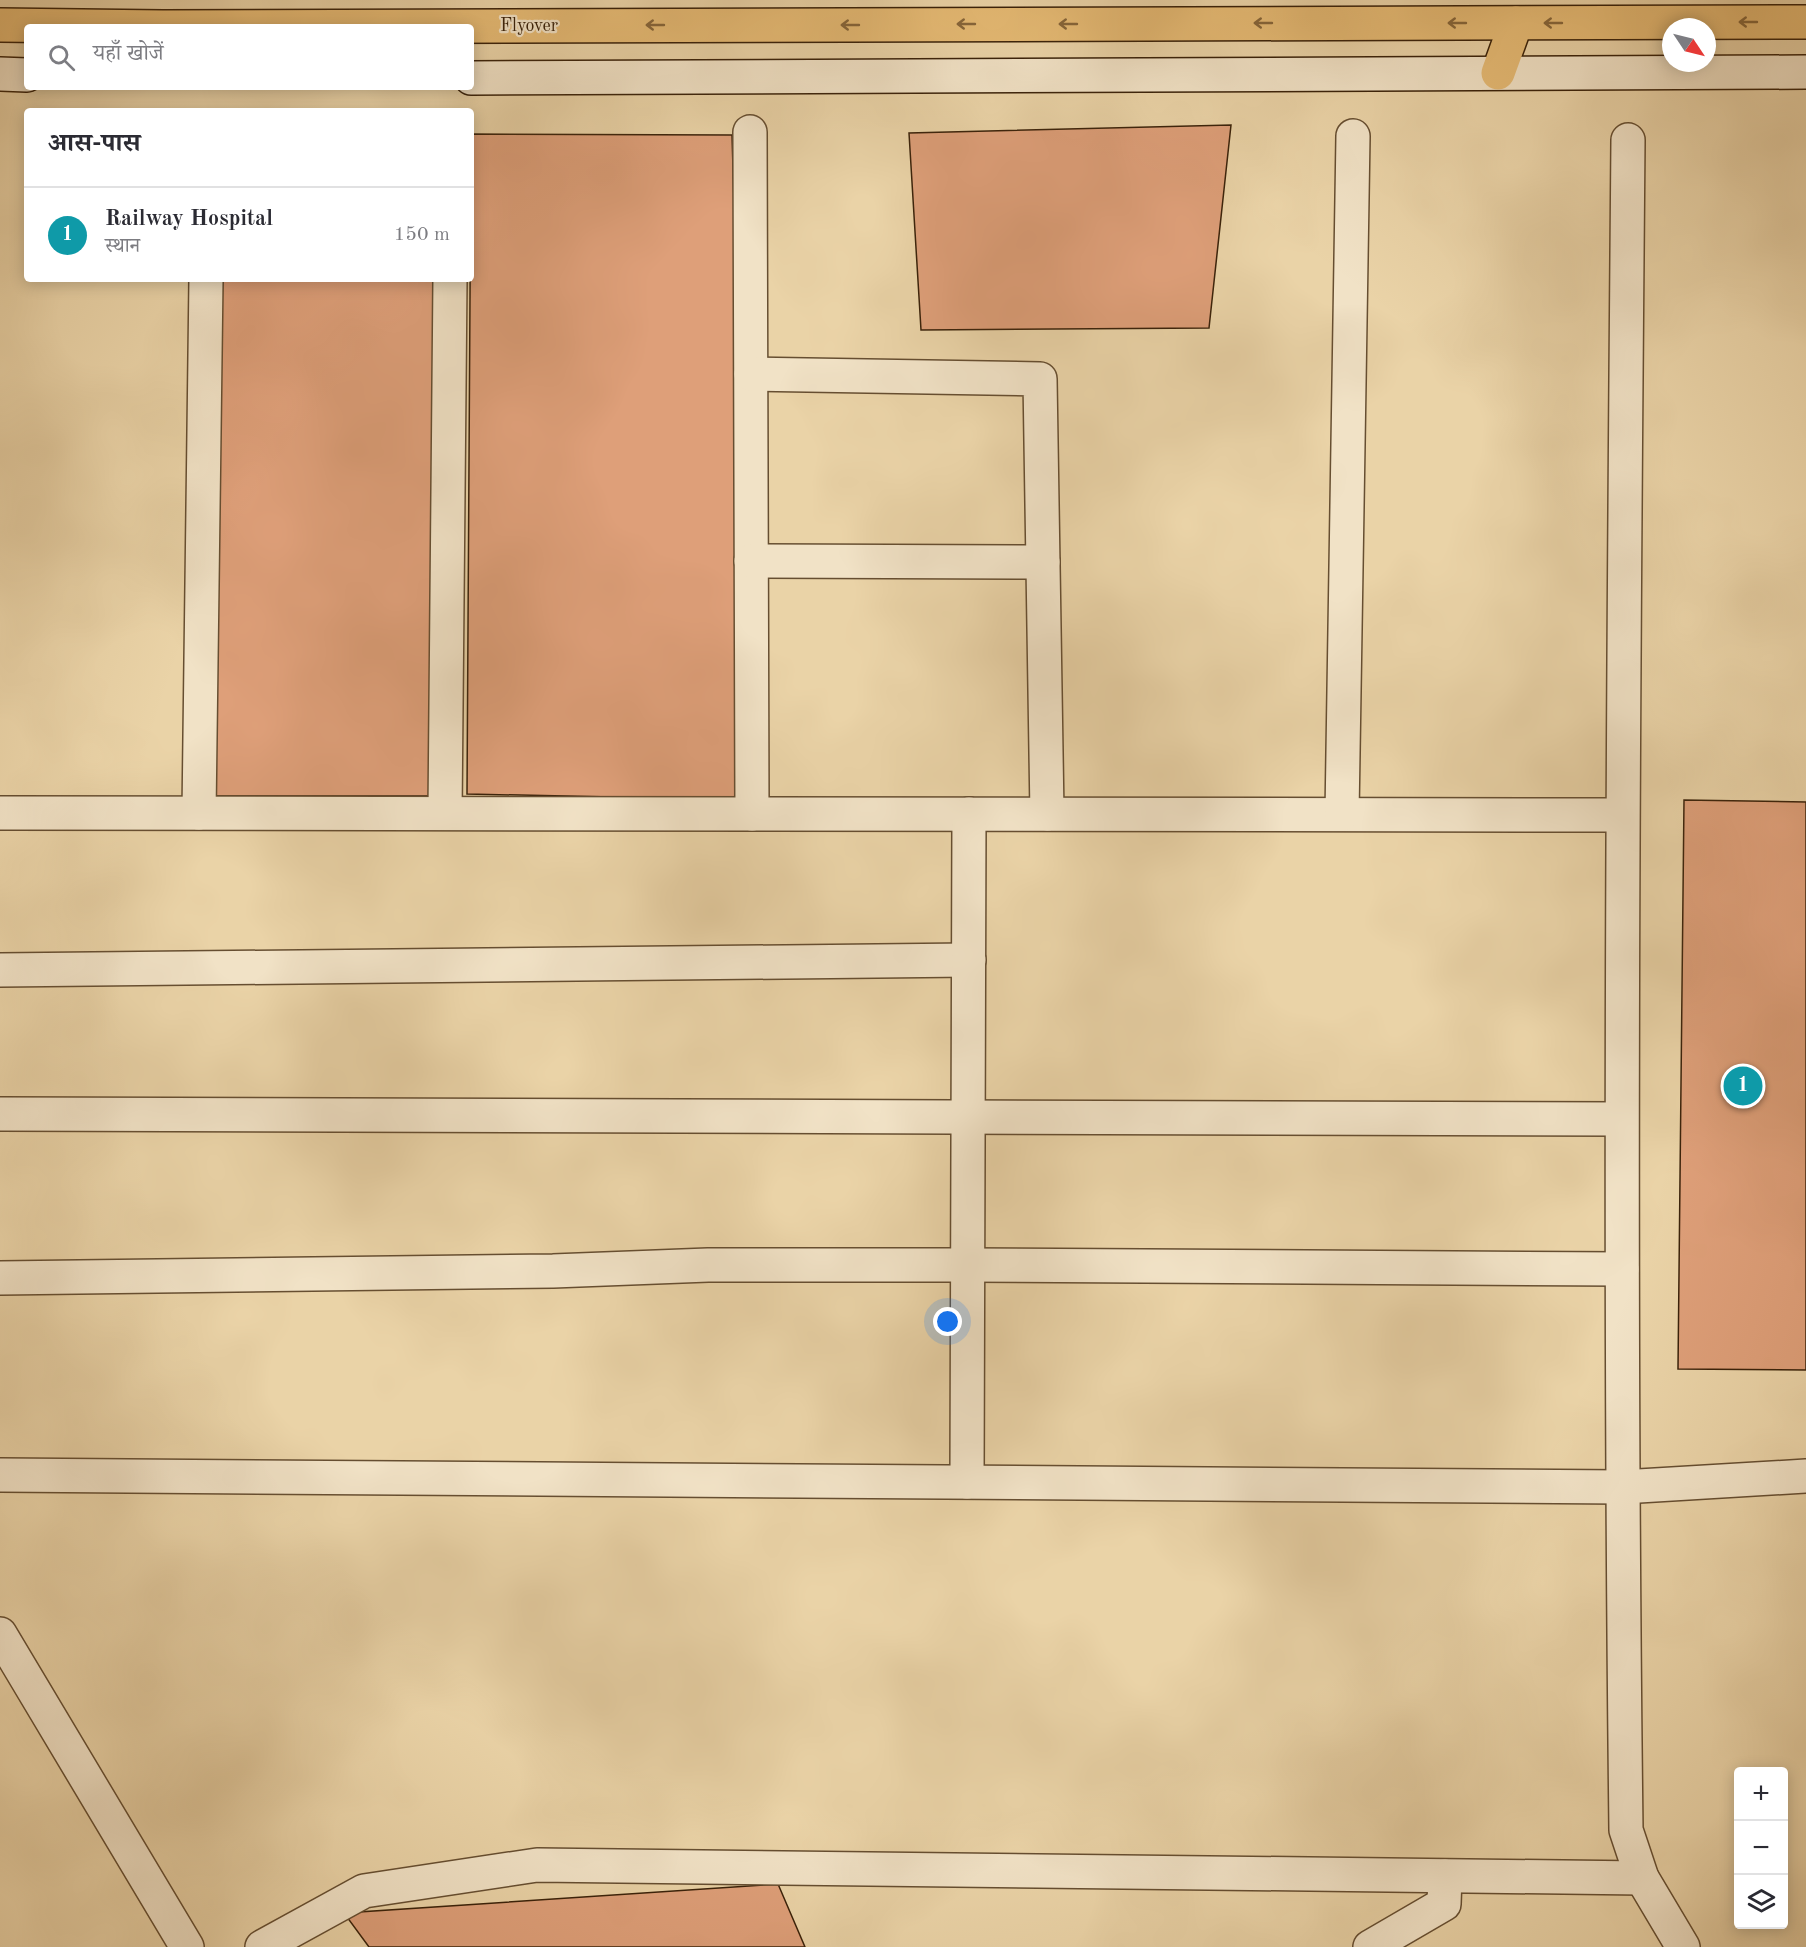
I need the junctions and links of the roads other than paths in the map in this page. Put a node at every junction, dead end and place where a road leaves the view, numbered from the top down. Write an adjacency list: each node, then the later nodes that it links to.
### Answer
1 (1023, 12): 3 (highway, Flyover, one-way to 1); 4 (highway, Flyover, one-way to 4)
2 (1806, 22): 3 (highway, one-way to 3)
3 (1516, 23): 8 (highway)
4 (201, 24)
5 (0, 25): 6 (highway, Flyover, one-way to 5)
6 (24, 25)
7 (1806, 72): 8 (street)
8 (1498, 73): 11 (street)
9 (0, 75): 10 (street)
10 (24, 75)
11 (474, 78)
12 (750, 132): 17 (street)
13 (1353, 136): 26 (street)
14 (1628, 140): 27 (street)
15 (206, 282): 21 (street)
16 (450, 282): 22 (street)
17 (751, 374): 18 (street); 19 (street)
18 (751, 561): 19 (street); 23 (street)
19 (1043, 562): 25 (street)
20 (0, 813): 21 (street)
21 (199, 813): 22 (street)
22 (445, 813): 23 (street)
23 (752, 814): 24 (street)
24 (969, 814): 25 (street); 28 (street)
25 (1047, 814): 26 (street)
26 (1342, 814): 27 (street)
27 (1622, 815): 32 (street)
28 (969, 960): 29 (street); 31 (street)
29 (0, 970)
30 (0, 1114): 31 (street)
31 (968, 1117): 32 (street); 33 (street)
32 (1621, 1119): 34 (street)
33 (968, 1265): 34 (street); 35 (street); 38 (street)
34 (1622, 1269): 39 (street)
35 (0, 1278)
36 (0, 1475): 38 (street)
37 (1806, 1476): 39 (street)
38 (967, 1482): 39 (street)
39 (1622, 1487): 42 (street)
40 (0, 1634): 43 (street)
41 (1446, 1876): 42 (street); 44 (street); 45 (street)
42 (1642, 1878): 46 (street)
43 (187, 1947)
44 (262, 1947)
45 (1370, 1947)
46 (1683, 1947)

